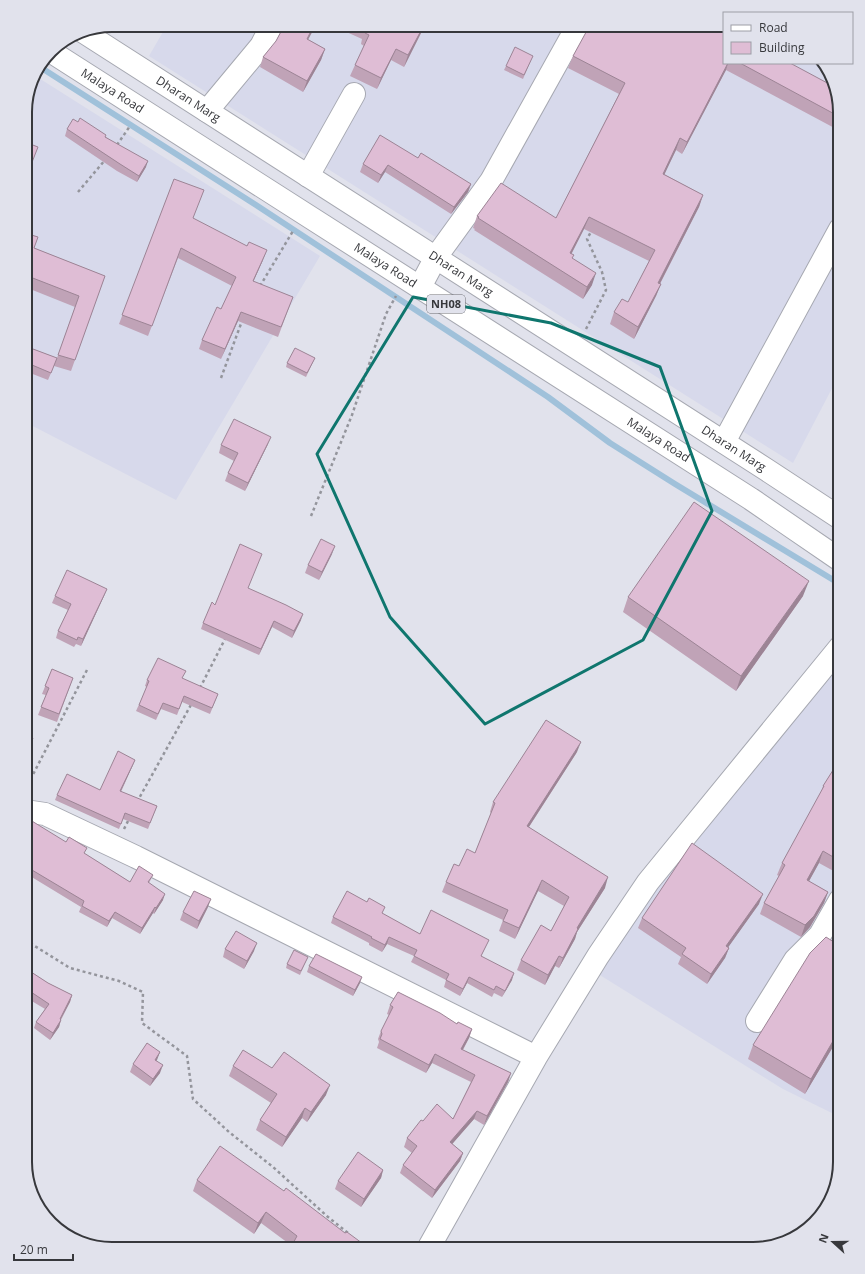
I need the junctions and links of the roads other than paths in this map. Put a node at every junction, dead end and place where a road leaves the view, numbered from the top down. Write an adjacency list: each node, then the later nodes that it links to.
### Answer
1 (269, 32): 6 (street)
2 (574, 32): 9 (street)
3 (89, 36): 6 (street, Dharan Marg / NH08)
4 (56, 55): 10 (street, Malaya Road / NH08)
5 (354, 94): 7 (street)
6 (207, 111): 7 (street, Dharan Marg / NH08)
7 (308, 176): 9 (street, Dharan Marg / NH08)
8 (833, 242): 11 (street)
9 (436, 258): 10 (street); 11 (street, Dharan Marg / NH08)
10 (413, 283): 13 (street, Malaya Road / NH08)
11 (724, 442): 12 (street, Dharan Marg / NH08)
12 (833, 513)
13 (833, 555)
14 (833, 656): 18 (street)
15 (32, 812): 18 (street)
16 (833, 912): 17 (street)
17 (757, 1021)
18 (536, 1057): 19 (street)
19 (432, 1242)

